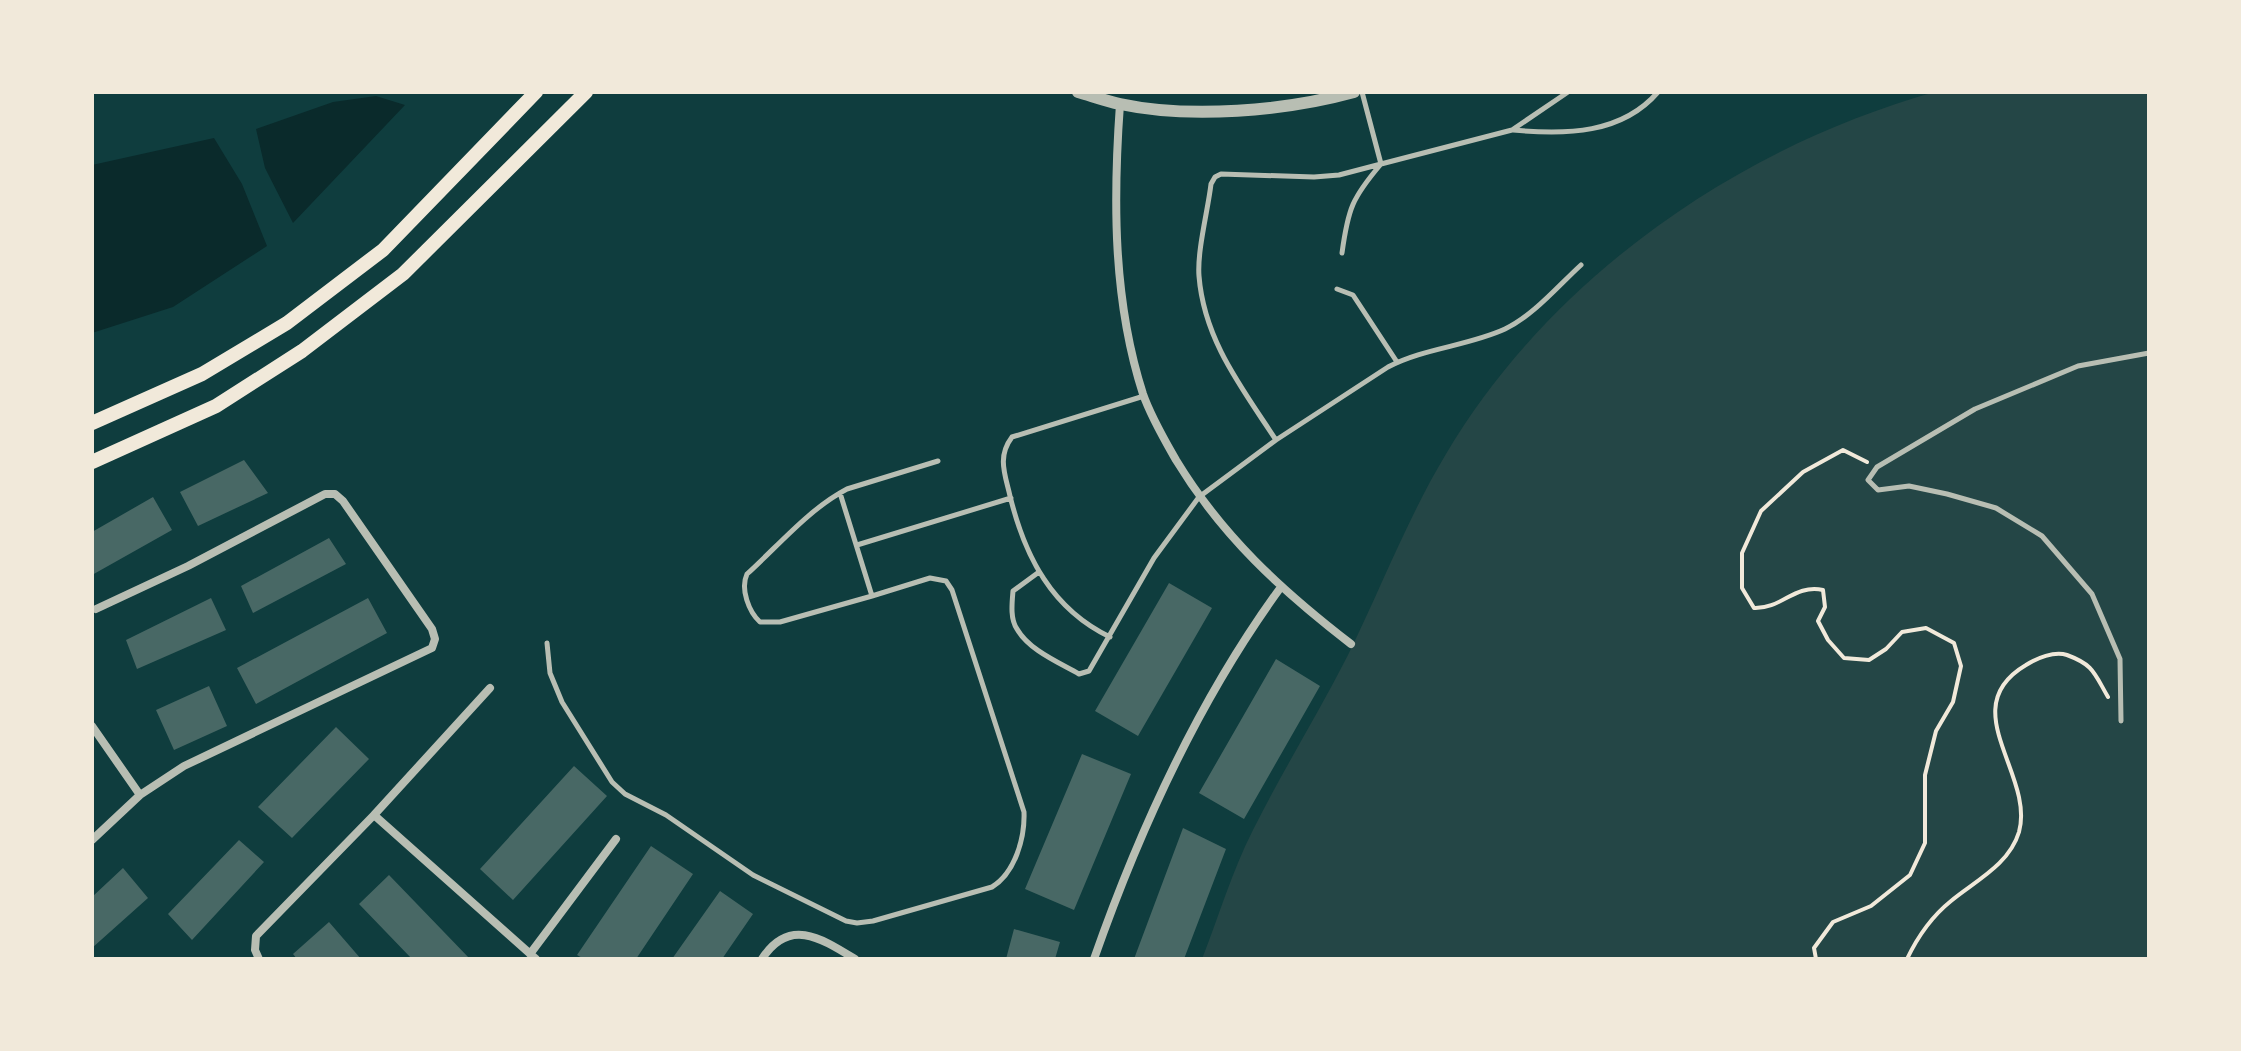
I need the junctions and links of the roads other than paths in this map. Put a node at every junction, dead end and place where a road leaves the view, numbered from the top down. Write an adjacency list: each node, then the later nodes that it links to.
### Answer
1 (536, 92): 17 (main road)
2 (586, 92): 20 (main road)
3 (1078, 92): 8 (street)
4 (1354, 92): 8 (street)
5 (1362, 92): 10 (lane)
6 (1568, 92): 9 (lane)
7 (1658, 92): 9 (lane)
8 (1120, 104): 16 (street)
9 (1512, 130): 10 (lane)
10 (1381, 164): 11 (lane); 18 (lane)
11 (1342, 253)
12 (1581, 265): 15 (lane)
13 (1337, 289): 15 (lane)
14 (2149, 353): 33 (lane)
15 (1397, 362): 18 (lane)
16 (1144, 396): 22 (street); 23 (lane)
17 (92, 423)
18 (1276, 440): 22 (lane)
19 (938, 461): 21 (lane)
20 (92, 462)
21 (840, 493): 24 (lane); 27 (lane)
22 (1199, 497): 26 (street); 29 (lane)
23 (1011, 498): 24 (lane); 25 (lane)
24 (857, 545): 27 (lane)
25 (1039, 572): 29 (lane); 29 (lane)
26 (1281, 587): 31 (street); 43 (street)
27 (872, 596): 30 (lane)
28 (96, 609): 35 (street)
29 (1110, 637)
30 (547, 643)
31 (1351, 644)
32 (490, 688): 36 (street)
33 (2121, 721)
34 (92, 726): 35 (street)
35 (140, 795): 38 (street)
36 (374, 815): 39 (street); 40 (street)
37 (616, 839): 39 (street)
38 (92, 840)
39 (533, 957)
40 (259, 959)
41 (762, 959): 42 (street)
42 (855, 959)
43 (1094, 959)

